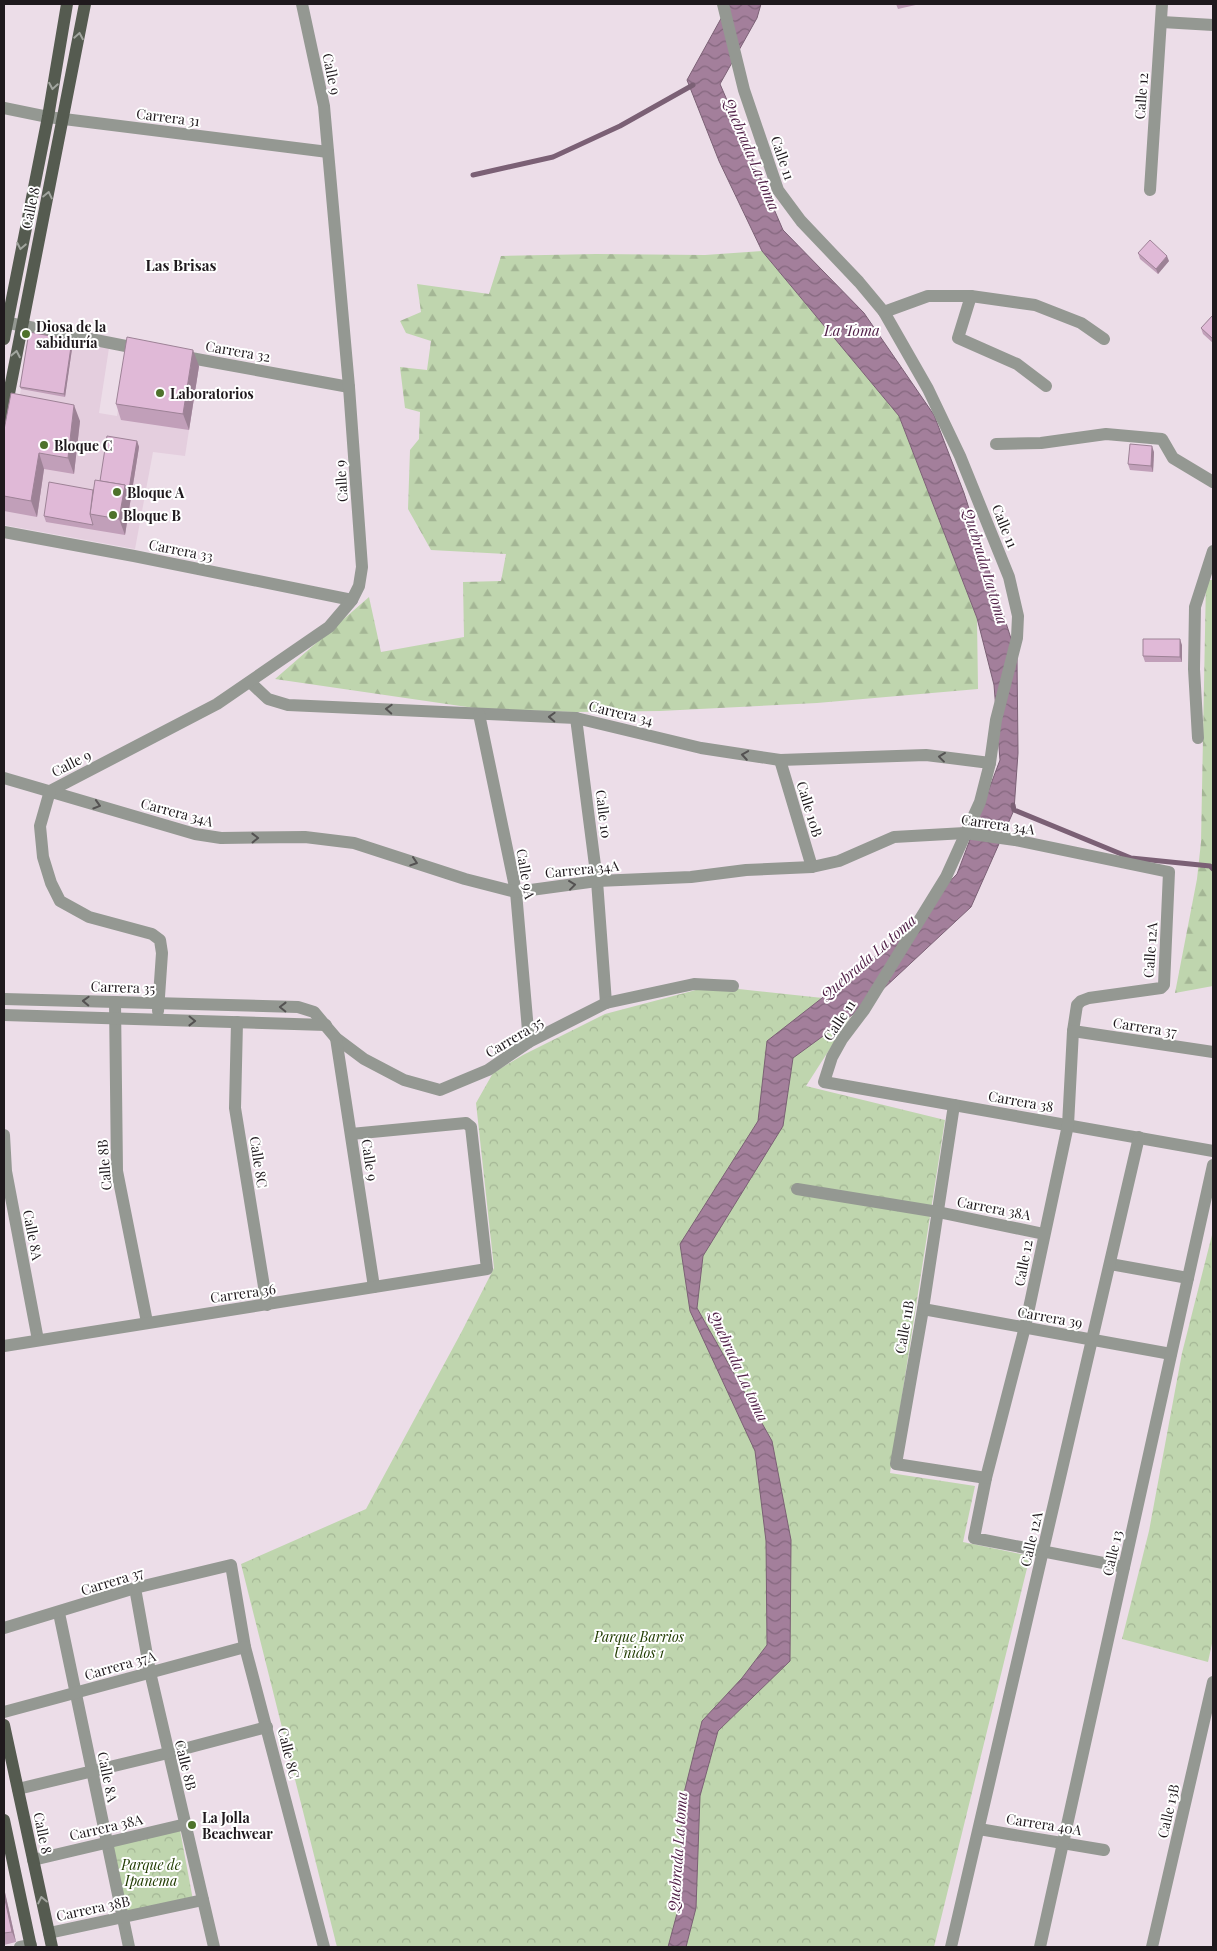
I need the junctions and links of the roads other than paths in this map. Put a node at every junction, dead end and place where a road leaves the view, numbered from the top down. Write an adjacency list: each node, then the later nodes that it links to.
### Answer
1 (68, 4): 9 (main road, Calle 8, one-way to 9)
2 (85, 4): 10 (main road, Calle 8, one-way to 2)
3 (302, 4): 11 (street, Calle 9)
4 (1162, 4): 6 (street, Calle 12)
5 (723, 7): 14 (street, Calle 11)
6 (1162, 22): 7 (street); 12 (street, Calle 12)
7 (1213, 25)
8 (4, 108): 9 (street, Carrera 31)
9 (48, 117): 10 (street, Carrera 31); 15 (main road, Calle 8, one-way to 15)
10 (64, 119): 11 (street, Carrera 31); 16 (main road, Calle 8, one-way to 10)
11 (328, 152): 22 (street, Calle 9)
12 (1150, 190)
13 (971, 296): 14 (street); 18 (street); 21 (street)
14 (884, 312): 35 (street, Calle 11)
15 (5, 322): 16 (street); 17 (main road, Calle 8)
16 (21, 326): 19 (street); 23 (main road, Calle 8, one-way to 16)
17 (4, 339)
18 (1104, 339)
19 (149, 351)
20 (169, 354): 22 (street, Carrera 32)
21 (1046, 386)
22 (349, 387): 29 (street, Calle 9)
23 (4, 419)
24 (996, 444): 25 (street)
25 (1213, 482)
26 (4, 532): 29 (street, Carrera 33)
27 (1213, 552): 28 (street)
28 (1210, 573): 33 (street)
29 (352, 600): 30 (street, Calle 9)
30 (250, 682): 31 (street, Carrera 34, one-way to 30); 37 (street, Calle 9)
31 (479, 714): 32 (street, Carrera 34, one-way to 31); 42 (street, Calle 9A)
32 (576, 718): 34 (street, Carrera 34, one-way to 32); 41 (street, Calle 10)
33 (1198, 738)
34 (780, 760): 35 (street, Carrera 34, one-way to 34); 39 (street, Calle 10B)
35 (990, 763): 38 (street, Calle 11)
36 (4, 778): 37 (street, Carrera 34A)
37 (50, 791): 42 (street, Carrera 34A, one-way to 42); 47 (street)
38 (968, 833): 39 (street, Carrera 34A); 40 (street, Carrera 34A); 58 (street, Calle 11)
39 (812, 867): 41 (street, Carrera 34A)
40 (1169, 872): 44 (street, Calle 12A)
41 (598, 882): 42 (street, Carrera 34A, one-way to 41); 48 (street, Calle 10)
42 (516, 892): 56 (street, Calle 9A)
43 (733, 986): 48 (street, Carrera 35)
44 (1089, 998): 54 (street, Calle 12)
45 (4, 999): 46 (street, Carrera 35, one-way to 45)
46 (115, 1002): 47 (street, Carrera 35); 50 (street, Calle 8B)
47 (159, 1003): 51 (street); 53 (street, Carrera 35, one-way to 47)
48 (606, 1003): 56 (street, Carrera 35)
49 (4, 1015): 50 (street)
50 (114, 1018): 51 (street); 74 (street, Calle 8B)
51 (158, 1021): 52 (street, one-way to 52)
52 (237, 1022): 53 (street); 72 (street, Calle 8C)
53 (326, 1025): 55 (street, Carrera 35)
54 (1073, 1031): 57 (street, Carrera 37); 60 (street, Calle 12)
55 (336, 1038): 56 (street, Carrera 35); 61 (street, Calle 9)
56 (529, 1042)
57 (1213, 1052)
58 (824, 1082): 59 (street, Carrera 38)
59 (954, 1105): 60 (street, Carrera 38); 67 (street, Calle 11B)
60 (1068, 1125): 63 (street, Carrera 38); 68 (street, Calle 12)
61 (351, 1134): 71 (street, Calle 9); 71 (street, Carrera 36)
62 (4, 1135): 76 (street, Calle 8A)
63 (1139, 1137): 64 (street, Carrera 38); 69 (street, Calle 12A)
64 (1213, 1150)
65 (1213, 1165): 70 (street, Calle 13)
66 (797, 1188): 67 (street, Carrera 38A)
67 (938, 1212): 68 (street, Carrera 38A); 73 (street, Calle 11B)
68 (1044, 1234): 75 (street, Calle 12)
69 (1110, 1264): 70 (street); 77 (street, Calle 12A)
70 (1188, 1278): 79 (street, Calle 13)
71 (374, 1287): 72 (street, Carrera 36)
72 (267, 1305): 74 (street, Carrera 36)
73 (923, 1309): 75 (street, Carrera 39); 80 (street, Calle 11B)
74 (147, 1322): 76 (street, Carrera 36)
75 (1025, 1328): 77 (street, Carrera 39); 80 (street, Calle 12)
76 (38, 1340): 78 (street, Carrera 36)
77 (1092, 1340): 79 (street, Carrera 39); 81 (street, Calle 12A)
78 (4, 1346)
79 (1171, 1354): 83 (street, Calle 13)
80 (986, 1478): 81 (street, Calle 12)
81 (1043, 1552): 83 (street); 101 (street, Calle 12A)
82 (231, 1565): 84 (street, Carrera 37); 87 (street, Calle 8C)
83 (1124, 1567): 103 (street, Calle 13)
84 (135, 1588): 85 (street, Carrera 37); 88 (street, Calle 8B)
85 (59, 1613): 86 (street, Carrera 37); 90 (street, Calle 8A)
86 (4, 1628)
87 (245, 1647): 88 (street, Carrera 37A); 93 (street, Calle 8C)
88 (150, 1672): 90 (street, Carrera 37A); 96 (street, Calle 8B)
89 (1213, 1682): 94 (street, Calle 13B)
90 (75, 1694): 91 (street, Carrera 37A); 97 (street, Calle 8A)
91 (4, 1712)
92 (4, 1725): 98 (main road, Calle 8)
93 (267, 1727): 96 (street); 113 (street, Calle 8C)
94 (1200, 1739): 95 (street); 116 (street, Calle 13B)
95 (1213, 1742)
96 (168, 1754): 97 (street); 100 (street, Calle 8B)
97 (92, 1771): 98 (street); 102 (street, Calle 8A)
98 (18, 1789): 105 (main road, Calle 8)
99 (4, 1820): 109 (main road)
100 (186, 1824): 102 (street, Carrera 38A); 106 (street, Calle 8B)
101 (979, 1829): 103 (street, Carrera 40A); 114 (street, Calle 12A)
102 (107, 1842): 105 (street, Carrera 38A); 107 (street, Calle 8A)
103 (1063, 1842): 104 (street, Carrera 40A); 115 (street, Calle 13)
104 (1104, 1850)
105 (33, 1860): 108 (main road, Calle 8, one-way to 105)
106 (203, 1900): 107 (street, Carrera 38B); 112 (street, Calle 8B)
107 (122, 1916): 108 (street, Carrera 38B); 111 (street, Calle 8A)
108 (49, 1933): 110 (main road, Calle 8)
109 (27, 1947)
110 (52, 1947)
111 (129, 1947)
112 (214, 1947)
113 (324, 1947)
114 (951, 1947)
115 (1040, 1947)
116 (1152, 1947)

